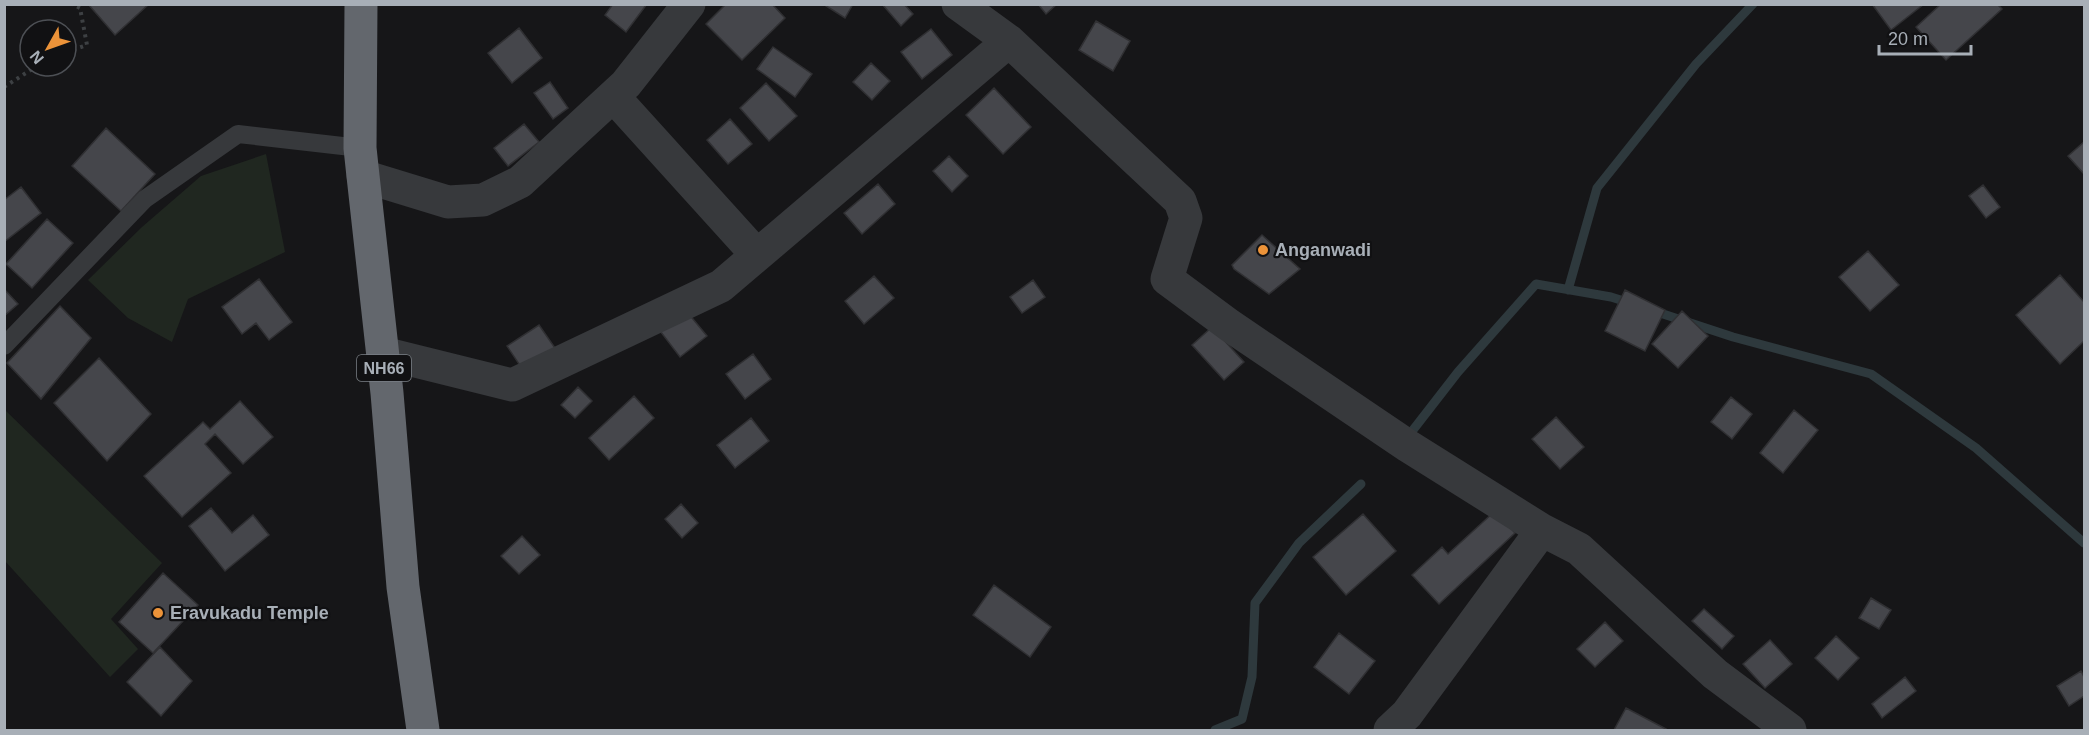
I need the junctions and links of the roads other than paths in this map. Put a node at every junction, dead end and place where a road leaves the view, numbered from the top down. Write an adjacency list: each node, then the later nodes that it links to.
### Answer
1 (361, 4): 6 (highway, NH66)
2 (689, 4): 5 (street)
3 (958, 4): 4 (street)
4 (1009, 41): 7 (street); 10 (street)
5 (613, 96): 6 (street); 7 (street)
6 (362, 162): 8 (lane); 9 (highway, NH66)
7 (757, 255): 9 (street)
8 (4, 346)
9 (382, 353): 11 (highway, NH66)
10 (1542, 530): 12 (street); 13 (street)
11 (423, 730)
12 (1390, 730)
13 (1790, 730)

